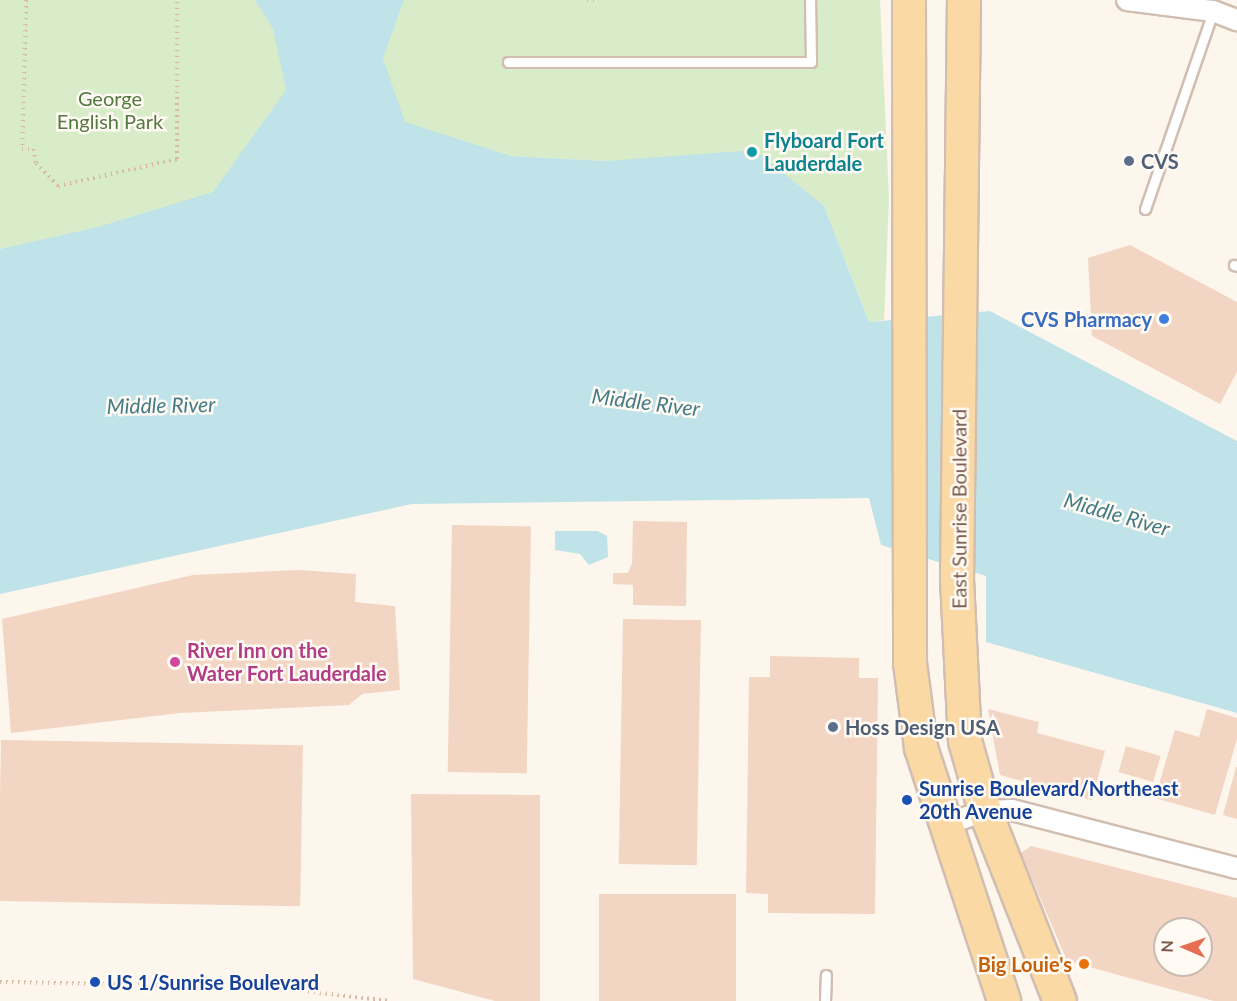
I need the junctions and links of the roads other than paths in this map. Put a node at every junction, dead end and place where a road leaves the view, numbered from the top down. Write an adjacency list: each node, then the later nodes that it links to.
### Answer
1 (810, 0): 7 (lane)
2 (909, 0): 10 (main road)
3 (964, 0): 9 (main road, East Sunrise Boulevard)
4 (1127, 0): 5 (street)
5 (1214, 11): 6 (street); 8 (lane)
6 (1237, 20)
7 (508, 62)
8 (1145, 209)
9 (985, 811): 10 (street); 11 (street); 15 (main road, East Sunrise Boulevard)
10 (944, 825): 14 (main road)
11 (1237, 868)
12 (826, 975): 13 (lane)
13 (825, 1001)
14 (1004, 1001)
15 (1060, 1001)

